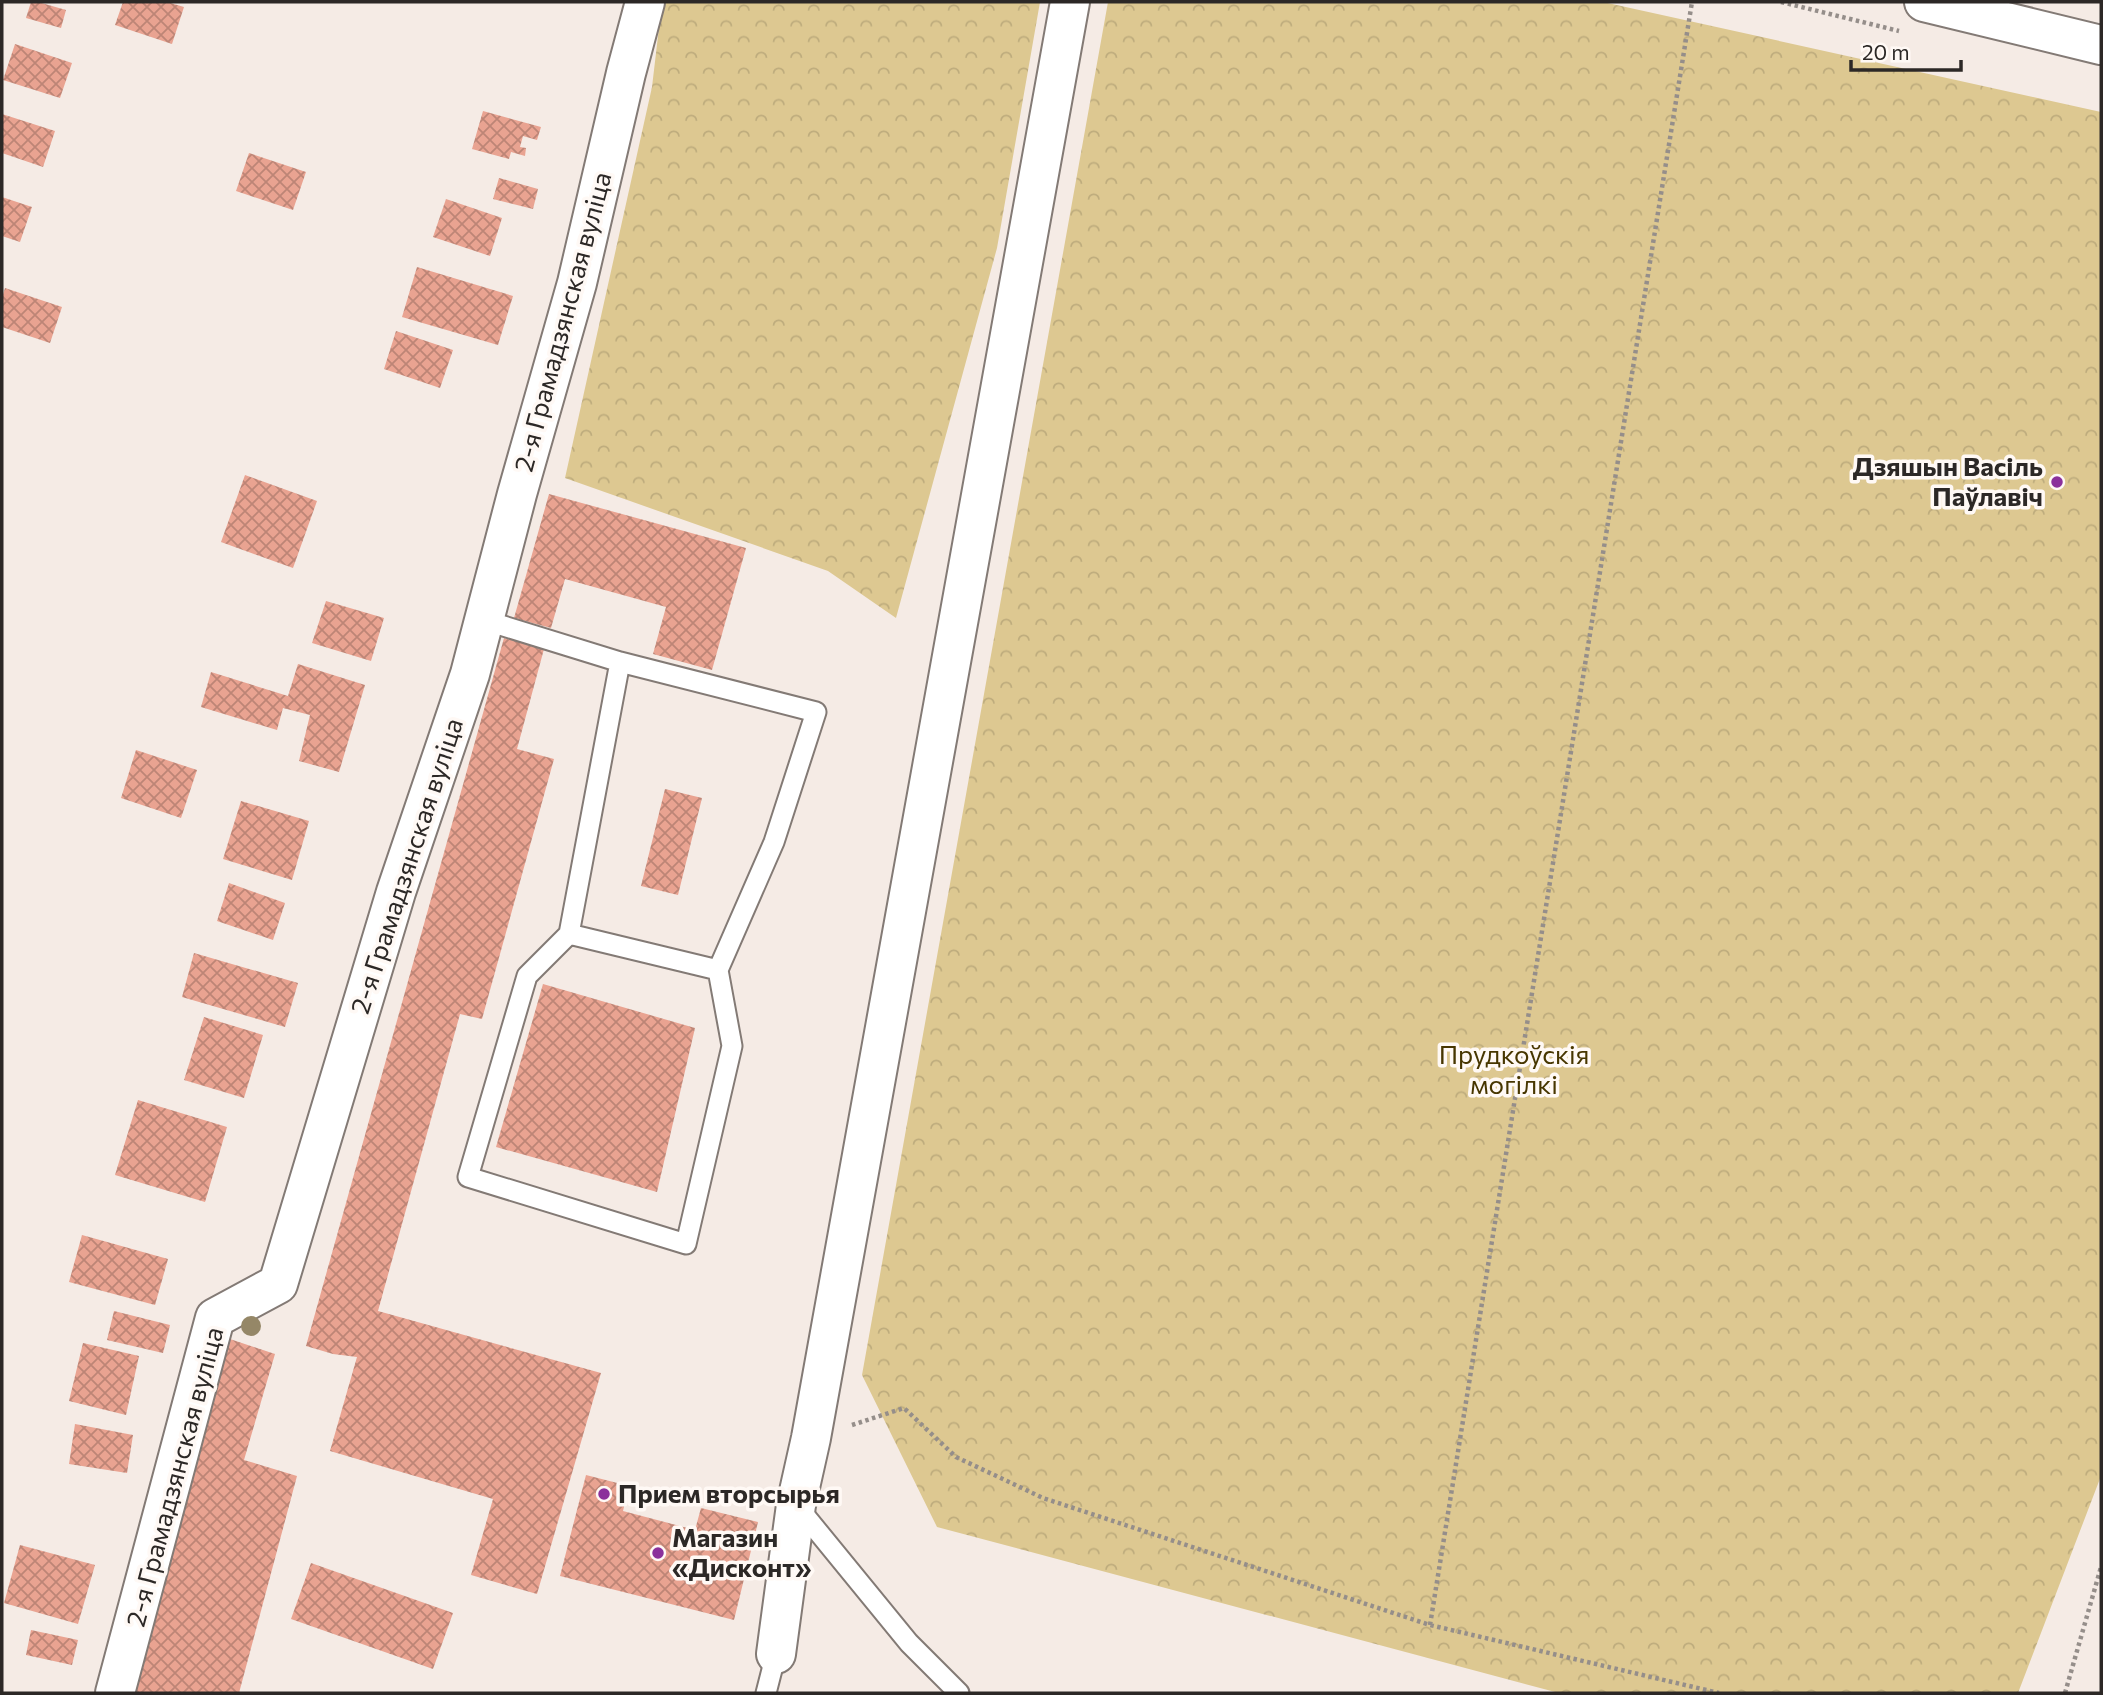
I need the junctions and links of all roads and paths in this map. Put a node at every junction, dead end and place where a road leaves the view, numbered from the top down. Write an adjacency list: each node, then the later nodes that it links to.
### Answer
1 (645, 2): 6 (street, 2-я Грамадзянская вуліца)
2 (1070, 2): 10 (street)
3 (1692, 2): 13 (path)
4 (1924, 2): 5 (street)
5 (2101, 45)
6 (484, 620): 7 (lane); 15 (street, 2-я Грамадзянская вуліца)
7 (620, 663): 8 (lane); 9 (lane)
8 (569, 934): 9 (lane); 9 (lane)
9 (718, 970)
10 (811, 1438): 11 (street); 13 (path)
11 (796, 1505): 14 (street); 17 (lane)
12 (2101, 1567): 19 (path)
13 (1430, 1625): 18 (path)
14 (776, 1654): 16 (lane)
15 (115, 1693)
16 (766, 1693)
17 (959, 1693)
18 (1719, 1693)
19 (2065, 1693)

